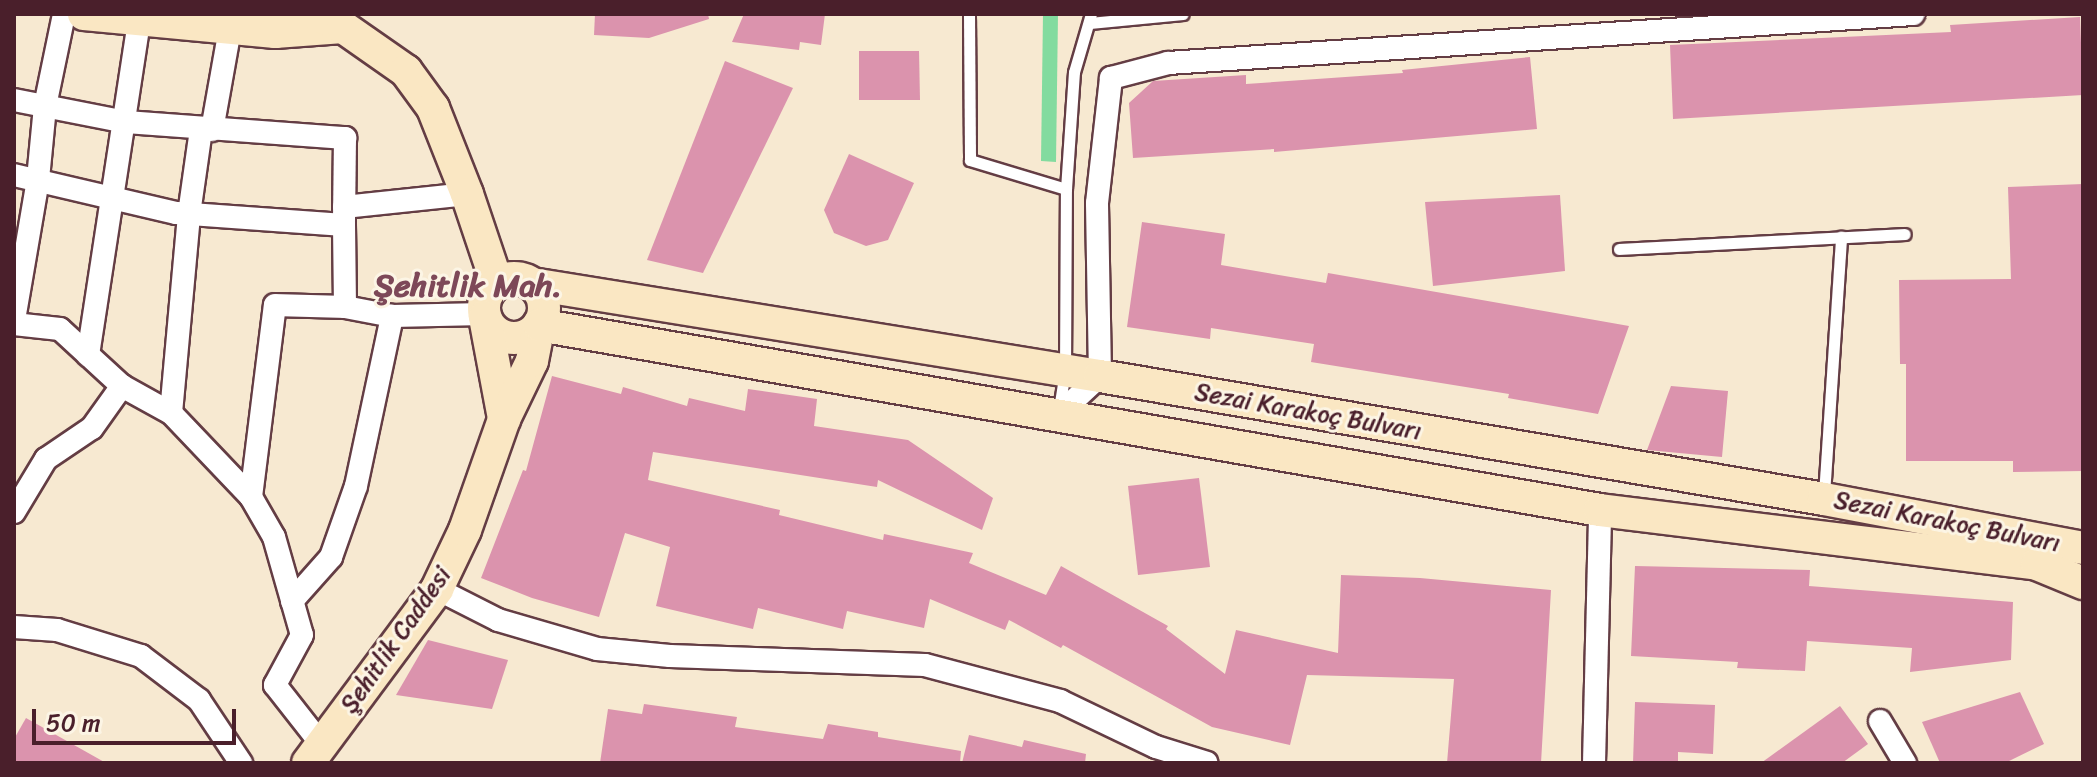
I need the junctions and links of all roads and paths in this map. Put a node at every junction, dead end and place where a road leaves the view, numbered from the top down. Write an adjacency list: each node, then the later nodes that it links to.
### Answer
1 (64, 14): 11 (street)
2 (84, 14): 8 (main road)
3 (969, 14): 16 (lane)
4 (1183, 14): 7 (lane)
5 (1913, 14): 33 (street)
6 (333, 18): 9 (main road); 17 (main road)
7 (1090, 18): 16 (lane)
8 (139, 21): 9 (main road); 12 (street)
9 (230, 29): 13 (street)
10 (14, 100): 11 (street)
11 (45, 106): 12 (street); 15 (street)
12 (126, 122): 13 (street); 18 (street)
13 (207, 130): 19 (street); 20 (street)
14 (14, 175): 15 (street)
15 (38, 179): 18 (street); 29 (street)
16 (1066, 189): 32 (lane)
17 (467, 194): 20 (street); 24 (main road)
18 (115, 198): 19 (street); 31 (street)
19 (189, 214): 20 (street); 35 (street)
20 (344, 216): 26 (street)
21 (1905, 234): 22 (lane)
22 (1841, 237): 23 (lane); 39 (lane)
23 (1619, 249)
24 (497, 283): 25 (main road); 28 (main road)
25 (532, 284): 30 (main road); 32 (main road, Sezai Karakoç Bulvarı)
26 (345, 307): 27 (street); 38 (street)
27 (392, 316): 28 (street); 45 (street)
28 (484, 316): 30 (main road); 37 (main road)
29 (14, 322): 31 (street)
30 (539, 325): 36 (main road, Sezai Karakoç Bulvarı); 37 (main road, Şehitlik Caddesi)
31 (88, 355): 34 (street)
32 (1065, 371): 33 (main road, Sezai Karakoç Bulvarı); 36 (lane)
33 (1100, 376): 36 (street); 39 (main road, Sezai Karakoç Bulvarı)
34 (122, 386): 35 (street); 41 (street)
35 (171, 413): 38 (street)
36 (1059, 414): 40 (main road, Sezai Karakoç Bulvarı)
37 (504, 419): 44 (main road, Şehitlik Caddesi)
38 (251, 497): 45 (street)
39 (1824, 499): 42 (main road, Sezai Karakoç Bulvarı)
40 (1600, 510): 43 (main road, Sezai Karakoç Bulvarı); 52 (street)
41 (14, 512)
42 (2083, 548)
43 (2083, 583)
44 (437, 589): 48 (street); 49 (main road, Şehitlik Caddesi)
45 (292, 601): 49 (street)
46 (14, 627): 50 (street)
47 (1880, 721): 53 (street)
48 (1153, 755): 51 (street)
49 (316, 758)
50 (241, 763)
51 (1207, 763)
52 (1594, 763)
53 (1905, 763)

